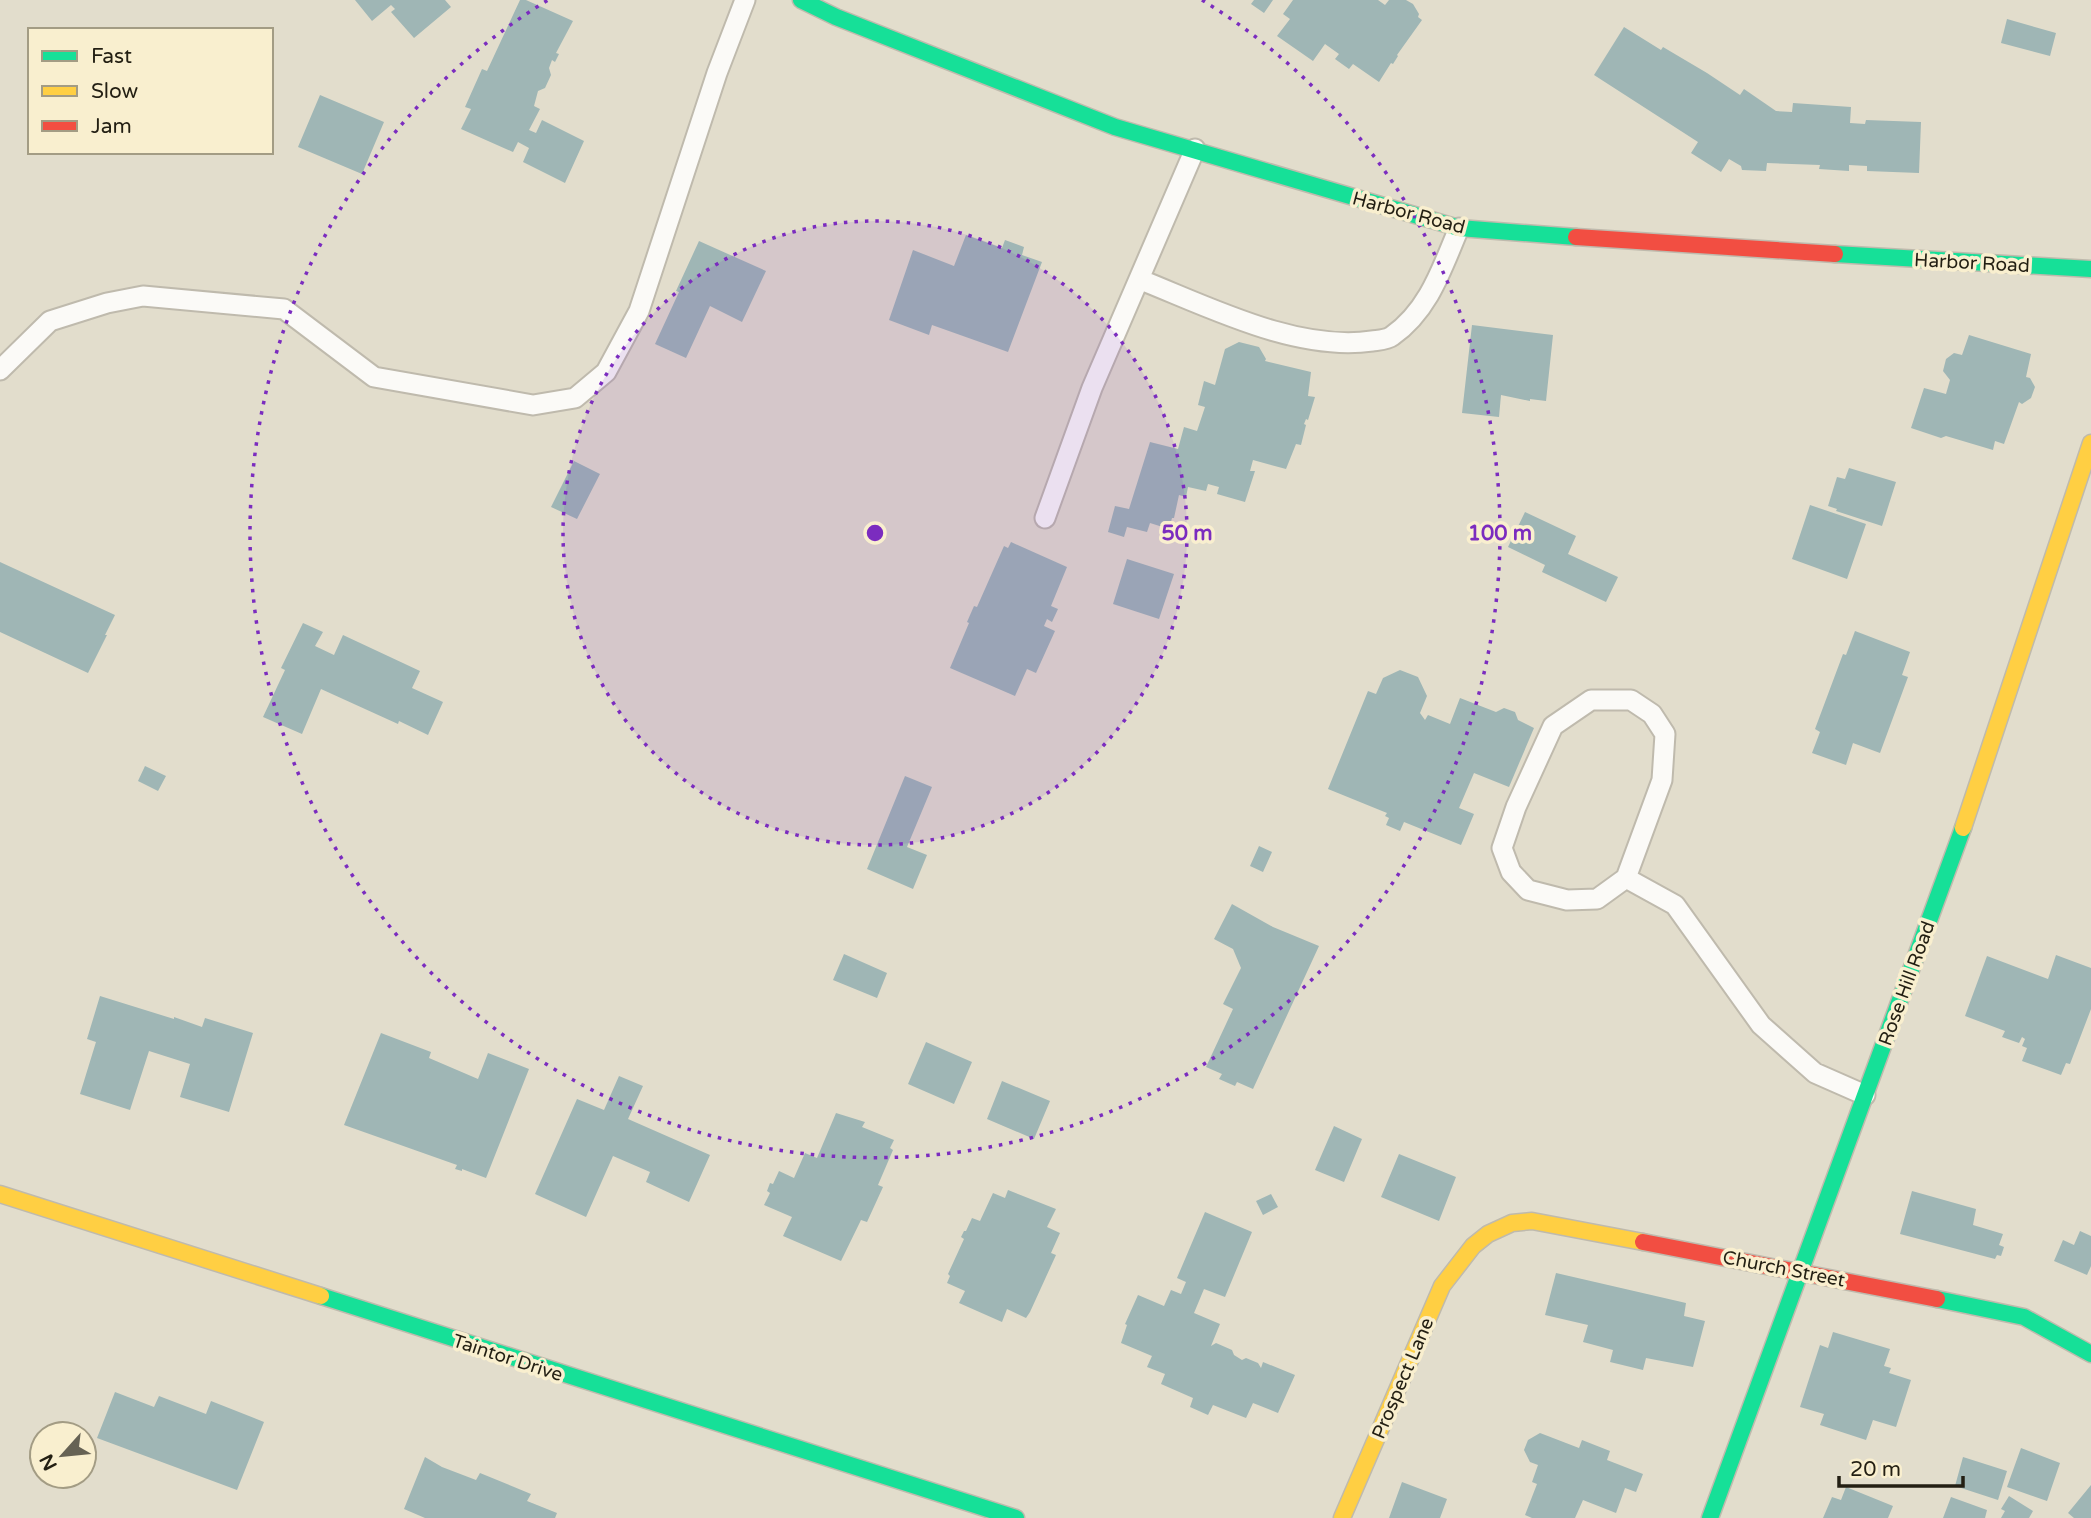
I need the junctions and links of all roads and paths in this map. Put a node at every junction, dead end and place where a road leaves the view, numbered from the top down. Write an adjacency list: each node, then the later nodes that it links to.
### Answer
1 (744, 0): 7 (lane)
2 (801, 0): 3 (street, Harbor Road)
3 (1195, 149): 4 (street, Harbor Road); 6 (lane)
4 (1459, 228): 5 (street, Harbor Road); 6 (lane)
5 (2091, 269)
6 (1141, 280): 9 (lane)
7 (0, 370)
8 (2091, 443): 11 (street, Rose Hill Road)
9 (1045, 518)
10 (1626, 878): 10 (lane); 11 (lane)
11 (1865, 1095): 14 (street, Rose Hill Road)
12 (0, 1194): 16 (street, Taintor Drive)
13 (1473, 1246): 14 (street, Church Street); 17 (street, Prospect Lane)
14 (1800, 1271): 15 (street, Church Street); 18 (street, Rose Hill Road)
15 (2091, 1354)
16 (1016, 1518)
17 (1342, 1518)
18 (1710, 1518)

